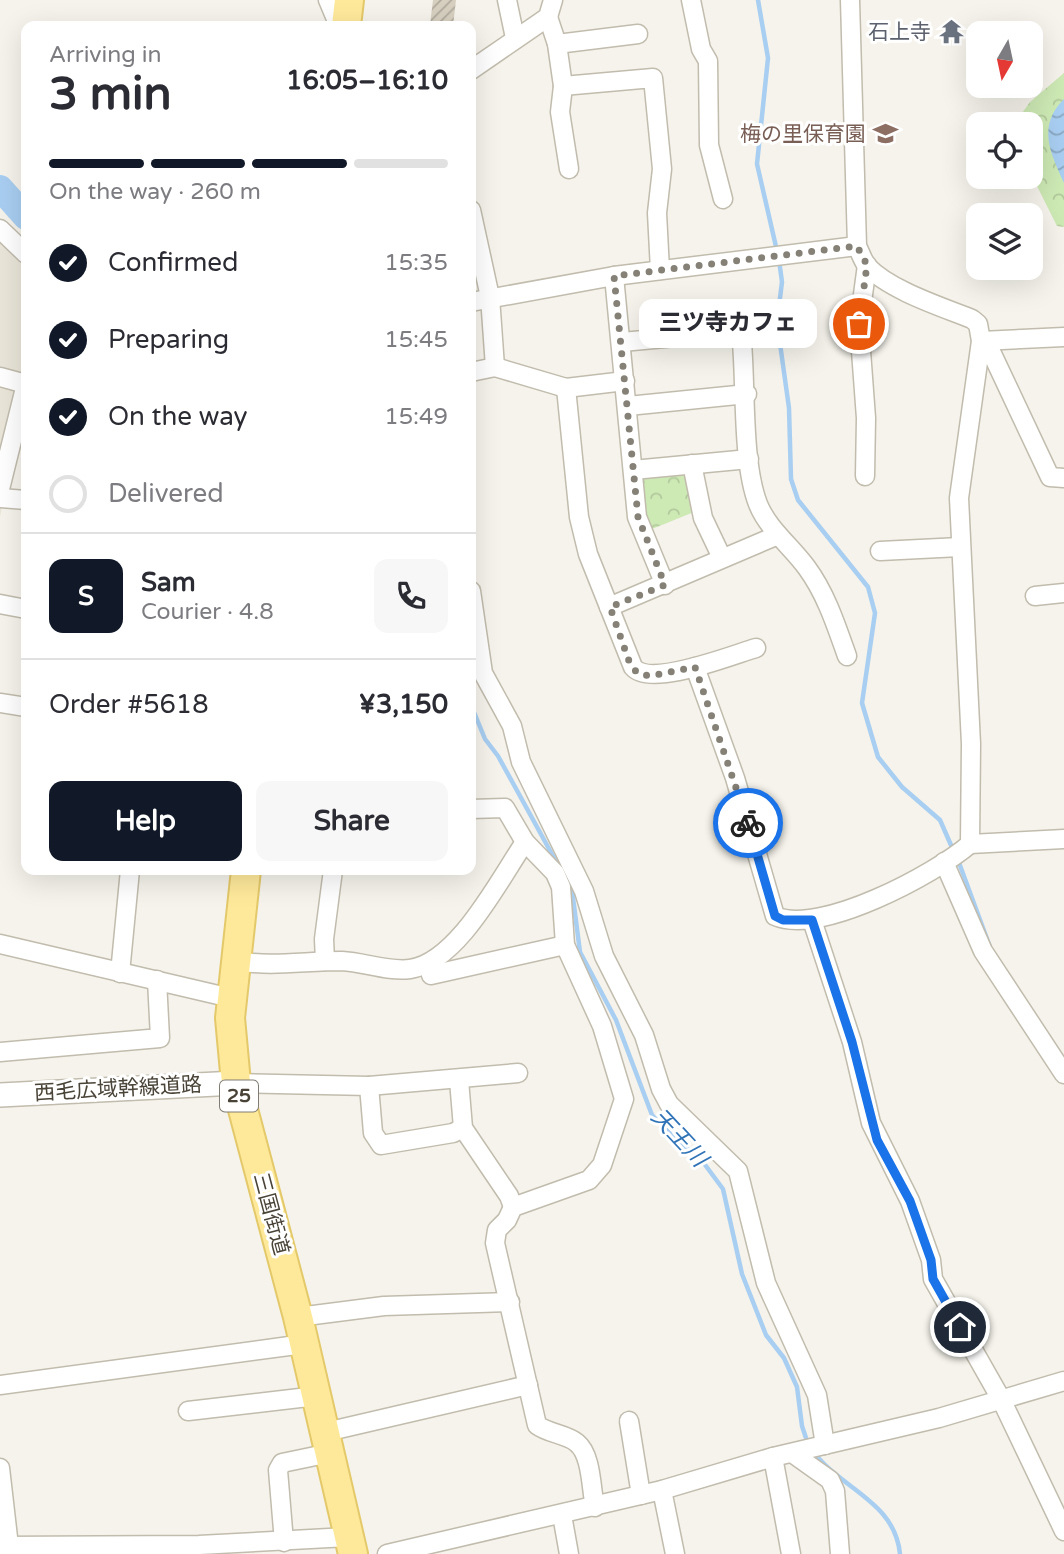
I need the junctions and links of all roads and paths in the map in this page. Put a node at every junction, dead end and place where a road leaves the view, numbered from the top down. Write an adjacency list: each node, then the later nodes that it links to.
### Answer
1 (328, 0): 7 (street)
2 (349, 0): 8 (main road)
3 (507, 0): 10 (street)
4 (691, 0): 15 (street)
5 (850, 0): 18 (street)
6 (551, 8): 10 (street); 11 (street)
7 (337, 21)
8 (347, 21)
9 (638, 34): 11 (street)
10 (515, 38): 12 (street)
11 (557, 44): 13 (street)
12 (476, 66)
13 (563, 86): 14 (street); 21 (street)
14 (569, 169)
15 (723, 199)
16 (0, 229): 19 (street)
17 (476, 233): 23 (street)
18 (857, 246): 20 (street); 21 (street)
19 (21, 249)
20 (867, 265): 26 (street); 40 (street)
21 (660, 270): 22 (street)
22 (614, 276): 23 (street); 27 (street)
23 (490, 297): 24 (street); 28 (street)
24 (476, 301)
25 (1064, 337): 26 (street)
26 (984, 341): 41 (street); 46 (street)
27 (622, 342): 31 (street); 34 (street)
28 (495, 368): 29 (street); 33 (street)
29 (476, 371)
30 (0, 377): 32 (street)
31 (625, 381): 33 (street); 36 (street)
32 (21, 383)
33 (566, 388): 53 (street)
34 (747, 394): 36 (street); 37 (street)
35 (21, 404): 42 (street)
36 (628, 406): 39 (street)
37 (749, 459): 38 (street); 45 (street)
38 (692, 464): 39 (street); 48 (street)
39 (633, 470): 49 (street)
40 (865, 476)
41 (1064, 478)
42 (0, 489)
43 (0, 498): 44 (street)
44 (21, 500)
45 (778, 535): 48 (street); 57 (street)
46 (960, 547): 47 (street); 64 (street)
47 (880, 551)
48 (722, 558): 49 (street)
49 (665, 585): 53 (street)
50 (1064, 593): 51 (street)
51 (1035, 596)
52 (0, 604): 54 (street)
53 (610, 607): 58 (street)
54 (21, 608)
55 (476, 625): 97 (street)
56 (757, 648): 58 (street)
57 (847, 656)
58 (695, 667): 69 (street)
59 (0, 704): 60 (street)
60 (21, 706)
61 (476, 808): 63 (street)
62 (1064, 839): 64 (street)
63 (525, 842): 71 (street); 74 (street)
64 (970, 844): 65 (street)
65 (944, 862): 69 (street); 80 (street)
66 (130, 875): 75 (street)
67 (245, 875): 72 (main road, 三国街道 / 25)
68 (332, 875): 73 (street)
69 (812, 920): 93 (street)
70 (0, 944): 75 (street)
71 (565, 945): 74 (street); 86 (street)
72 (236, 961): 73 (street); 77 (main road, 三国街道 / 25)
73 (325, 961): 74 (street)
74 (429, 965)
75 (120, 973): 76 (street)
76 (157, 980): 77 (street); 78 (street)
77 (231, 998): 82 (main road, 三国街道 / 25)
78 (0, 1052)
79 (518, 1073): 81 (street)
80 (1064, 1074)
81 (458, 1080): 83 (street); 85 (street)
82 (236, 1083): 83 (street); 84 (street, 西毛広域幹線道路); 88 (main road, 三国街道 / 25)
83 (369, 1086): 85 (street)
84 (0, 1095)
85 (463, 1128): 86 (street)
86 (513, 1207): 87 (street)
87 (510, 1301): 88 (street); 91 (street)
88 (301, 1330): 90 (street); 92 (main road, 三国街道 / 25)
89 (1064, 1381): 93 (street)
90 (0, 1385)
91 (528, 1385): 96 (street); 103 (street)
92 (317, 1396): 94 (street); 96 (main road, 三国街道 / 25)
93 (1002, 1399): 97 (street); 105 (street)
94 (188, 1411)
95 (629, 1421): 102 (street)
96 (328, 1442): 106 (street); 107 (main road, 三国街道 / 25)
97 (825, 1445): 98 (street)
98 (792, 1453): 99 (street); 113 (street)
99 (773, 1457): 101 (street); 112 (street)
100 (0, 1468): 108 (street)
101 (662, 1490): 102 (street); 111 (street)
102 (641, 1495): 103 (street)
103 (595, 1507): 104 (street)
104 (562, 1515): 109 (street); 110 (street)
105 (1064, 1531)
106 (284, 1542): 107 (street); 108 (street)
107 (350, 1545)
108 (5, 1546)
109 (387, 1554)
110 (569, 1554)
111 (675, 1554)
112 (791, 1554)
113 (840, 1554)

